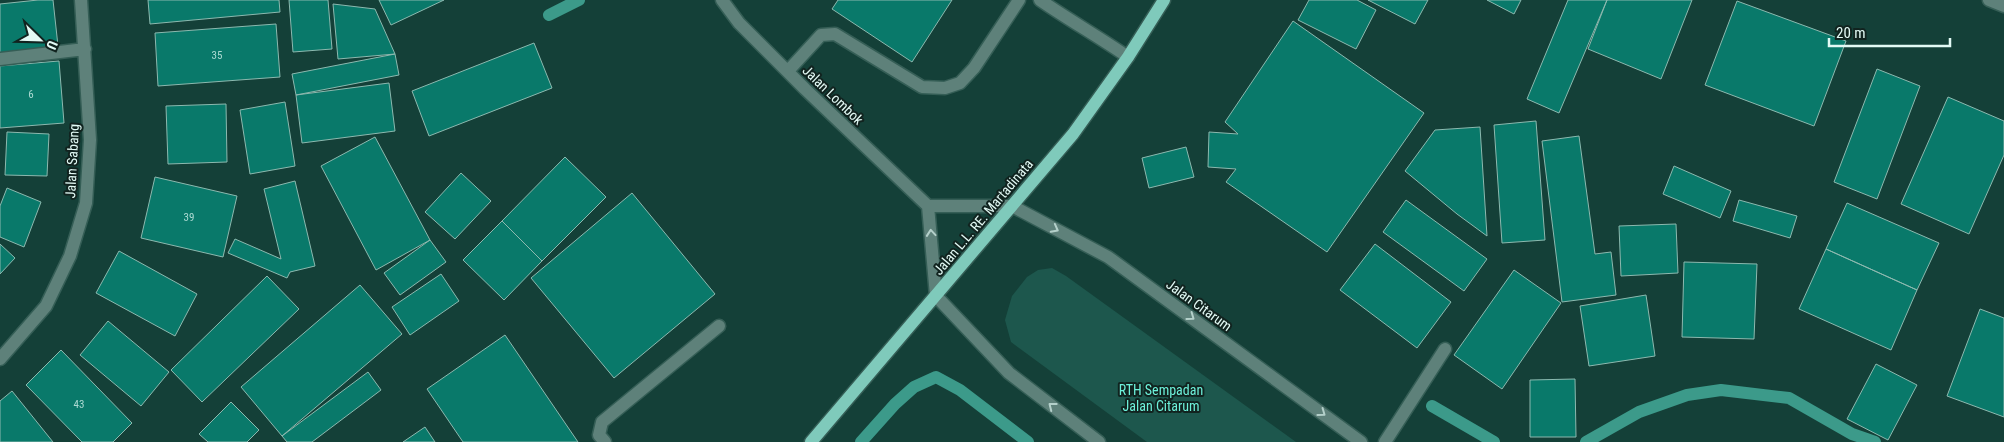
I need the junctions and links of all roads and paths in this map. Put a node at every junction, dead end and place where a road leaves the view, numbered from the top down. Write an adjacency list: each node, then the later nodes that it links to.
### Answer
1 (82, 0): 8 (street, Jalan Sabang)
2 (722, 0): 11 (street, Jalan Lombok)
3 (1019, 0): 11 (street)
4 (1040, 0): 9 (street)
5 (1164, 0): 9 (main road, Jalan L.L. RE. Martadinata)
6 (1989, 0): 7 (street)
7 (2004, 6)
8 (85, 49): 10 (street); 17 (street, Jalan Sabang)
9 (1128, 57): 13 (main road, Jalan L.L. RE. Martadinata)
10 (0, 60)
11 (788, 71): 12 (street, Jalan Lombok)
12 (928, 206): 13 (street); 14 (street, one-way to 12)
13 (1012, 206): 14 (main road, Jalan L.L. RE. Martadinata); 21 (street, Jalan Citarum, one-way to 21)
14 (936, 296): 19 (main road, Jalan L.L. RE. Martadinata); 20 (street, one-way to 14)
15 (719, 326): 18 (street)
16 (1445, 348): 22 (street)
17 (0, 359)
18 (605, 442)
19 (811, 442)
20 (1099, 442)
21 (1362, 442)
22 (1385, 442)

